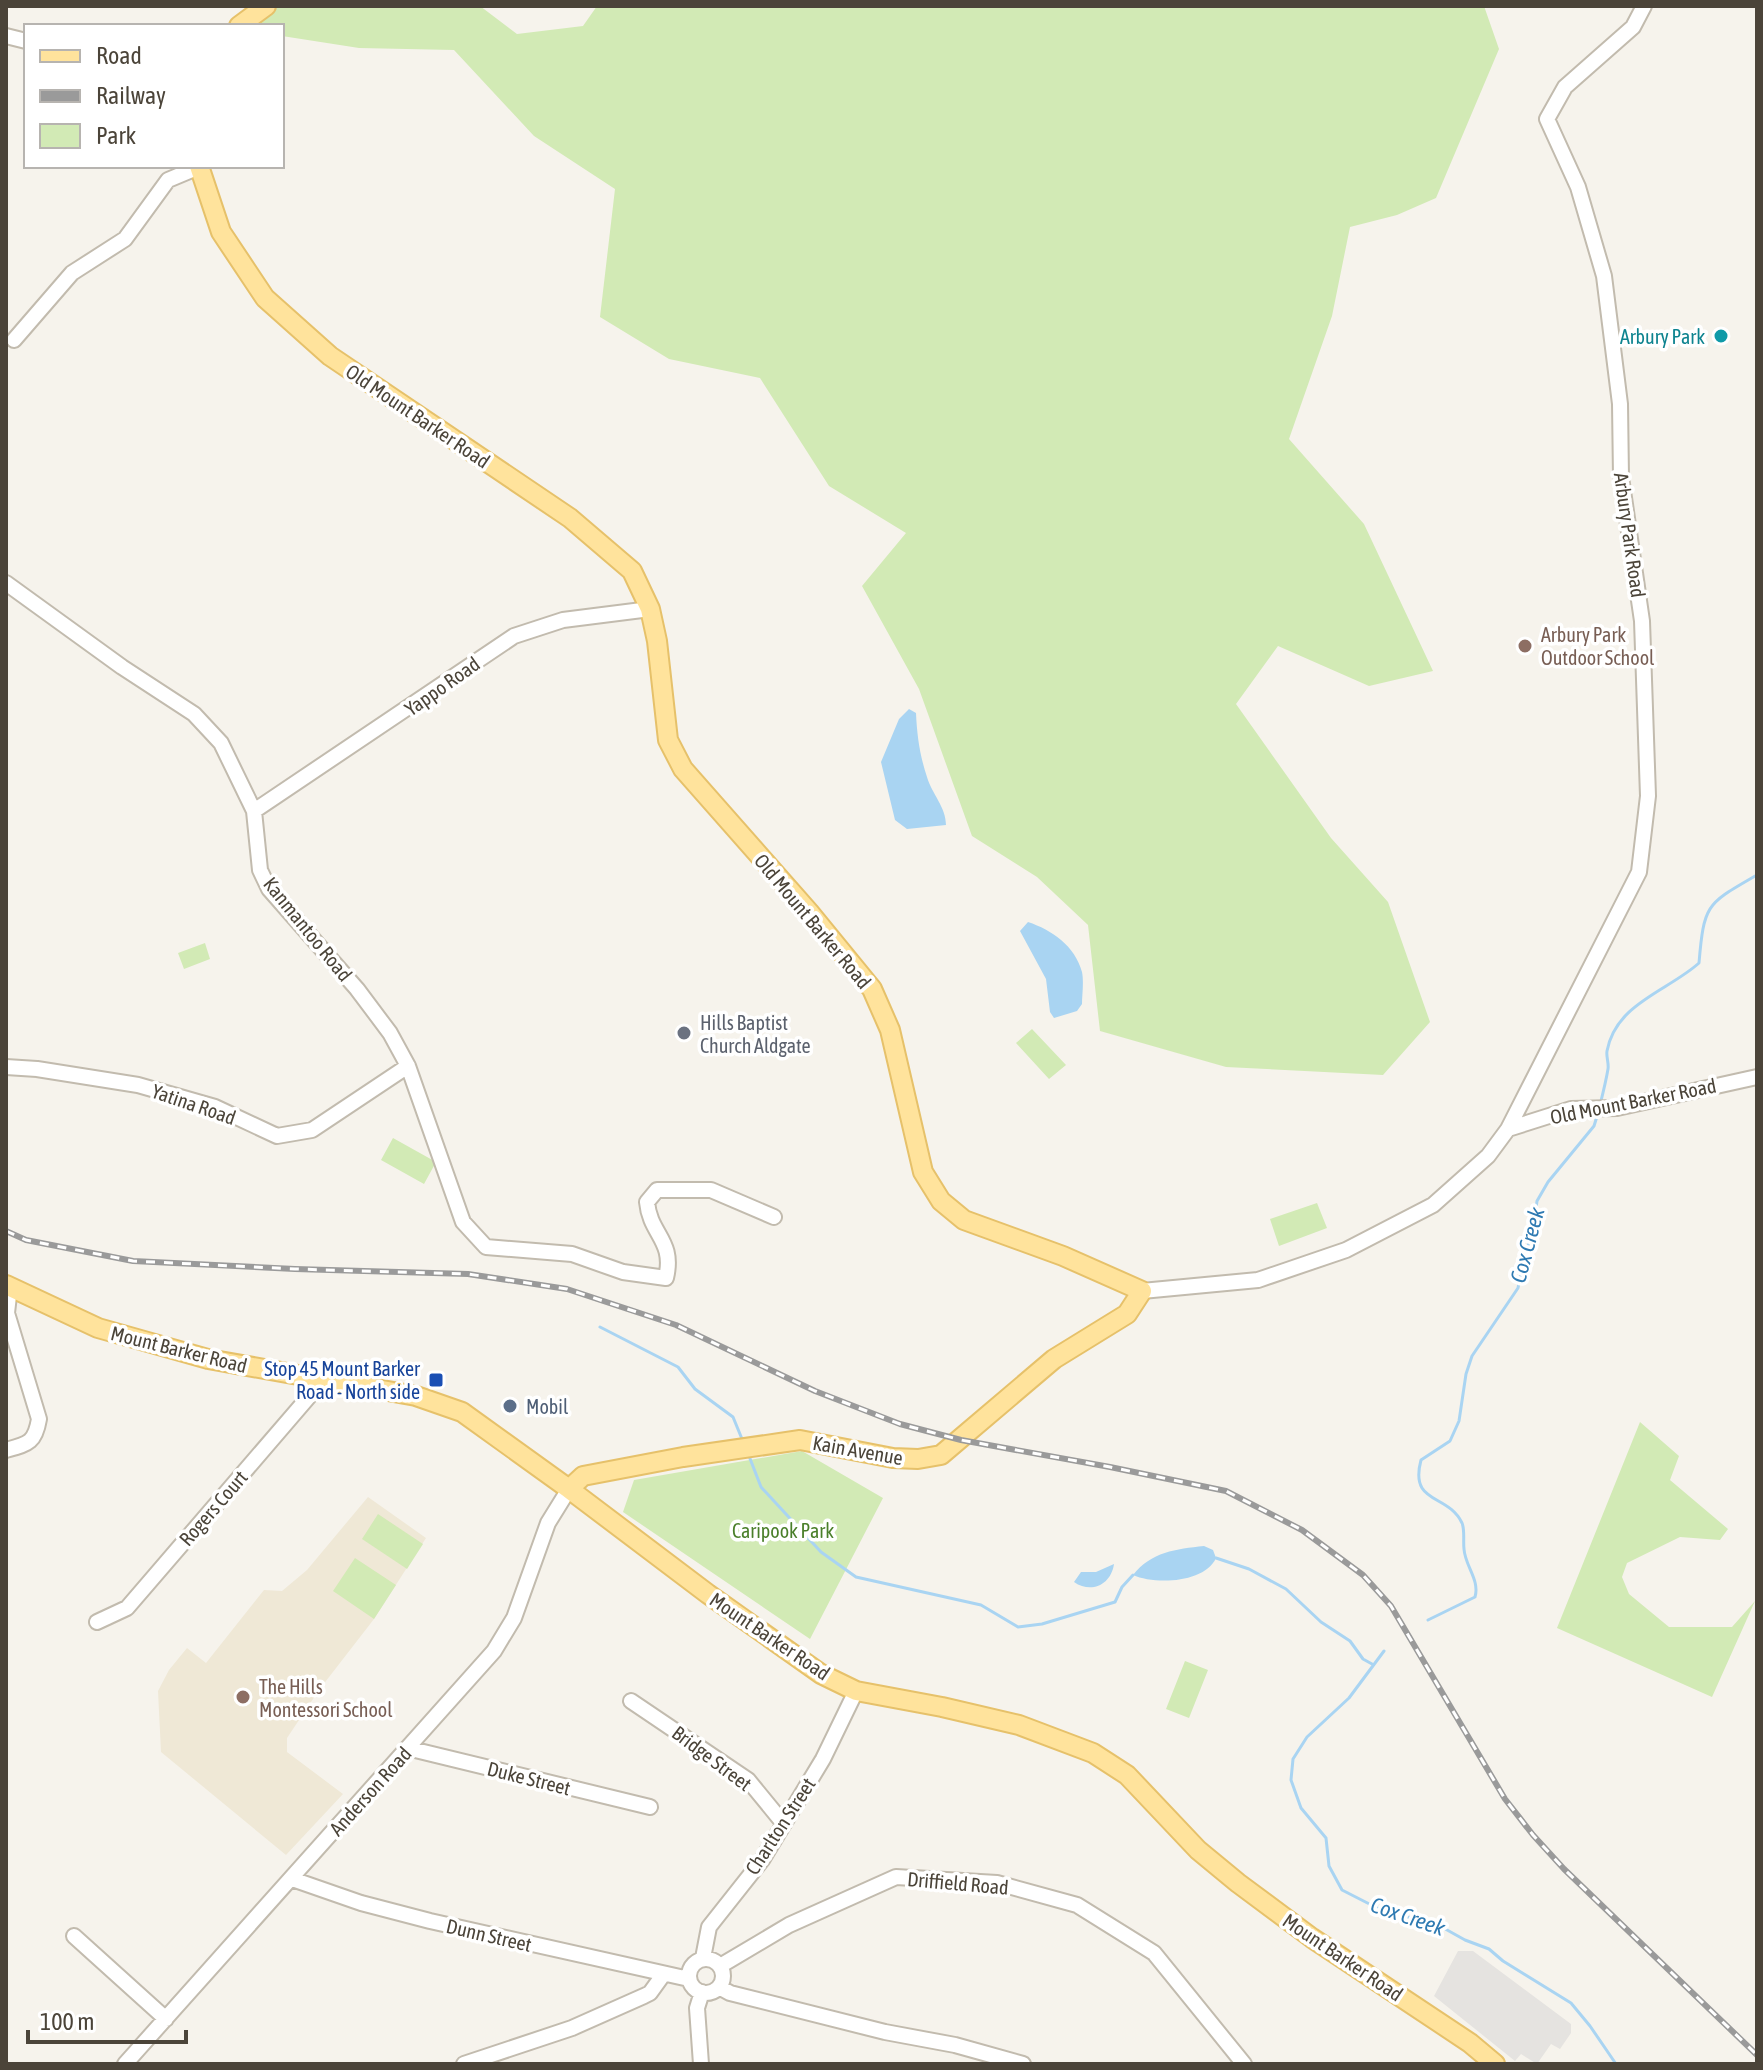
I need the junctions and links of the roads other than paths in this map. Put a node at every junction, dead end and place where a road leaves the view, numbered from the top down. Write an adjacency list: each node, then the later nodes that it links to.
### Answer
1 (266, 6): 3 (main road)
2 (1644, 6): 13 (street, Arbury Park Road)
3 (242, 24)
4 (195, 168): 6 (street)
5 (200, 168): 8 (main road, Old Mount Barker Road)
6 (14, 340)
7 (6, 583): 9 (street, Kanmantoo Road)
8 (650, 609): 9 (street, Yappo Road); 16 (main road, Old Mount Barker Road)
9 (254, 811): 10 (street, Kanmantoo Road)
10 (408, 1066): 11 (street, Yatina Road); 14 (street, Kanmantoo Road)
11 (6, 1067)
12 (1757, 1077): 13 (street, Old Mount Barker Road)
13 (1508, 1129): 16 (street, Old Mount Barker Road)
14 (774, 1217)
15 (8, 1286): 17 (main road, Mount Barker Road); 18 (street)
16 (1142, 1291): 19 (main road, Kain Avenue)
17 (314, 1379): 19 (main road, Mount Barker Road); 20 (street, Rogers Court)
18 (6, 1450)
19 (569, 1489): 21 (main road, Mount Barker Road); 23 (street, Anderson Road)
20 (97, 1622)
21 (856, 1691): 25 (street, Charlton Street); 40 (main road, Mount Barker Road)
22 (631, 1701): 25 (street, Bridge Street)
23 (407, 1748): 24 (street, Duke Street); 26 (street, Anderson Road)
24 (650, 1807)
25 (784, 1824): 28 (street, Charlton Street)
26 (292, 1879): 30 (street, Dunn Street); 34 (street, Anderson Road)
27 (74, 1936): 34 (street)
28 (703, 1958): 29 (street); 31 (street)
29 (720, 1966): 32 (street); 39 (street, Driffield Road)
30 (663, 1975): 31 (street, Dunn Street); 36 (street)
31 (689, 1979): 33 (street)
32 (719, 1987): 33 (street); 38 (street)
33 (702, 1992): 37 (street)
34 (166, 2019): 35 (street, Anderson Road)
35 (125, 2064)
36 (464, 2064)
37 (701, 2064)
38 (1023, 2064)
39 (1244, 2064)
40 (1495, 2064)

